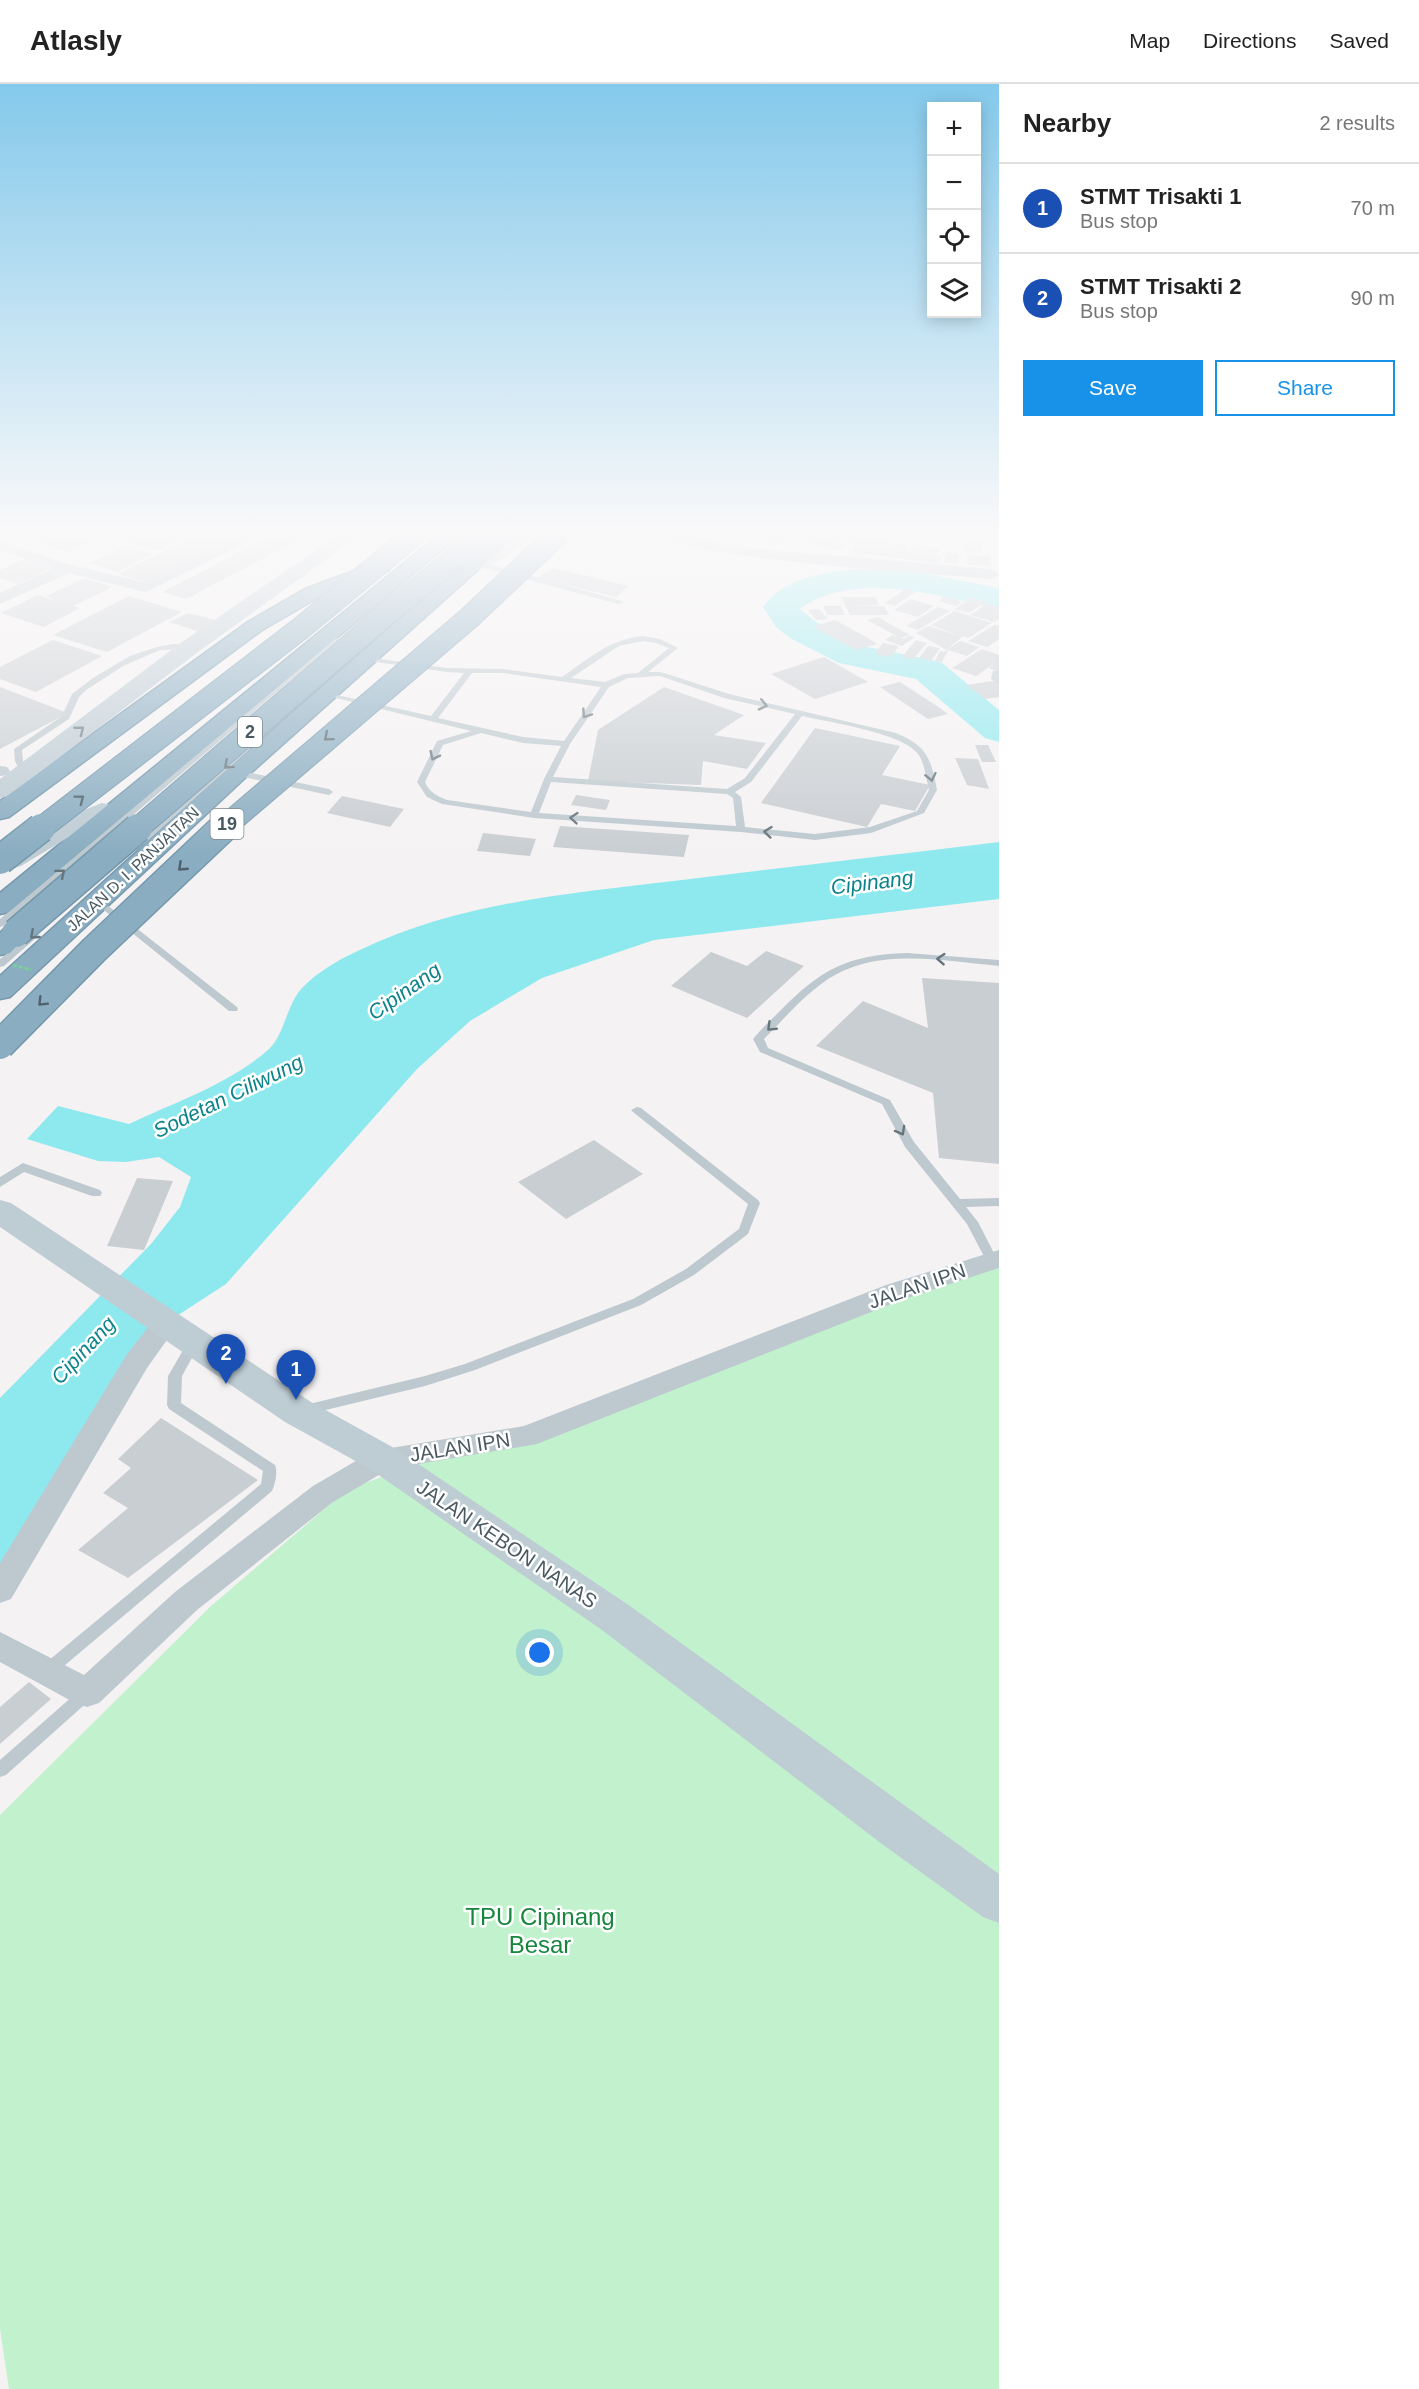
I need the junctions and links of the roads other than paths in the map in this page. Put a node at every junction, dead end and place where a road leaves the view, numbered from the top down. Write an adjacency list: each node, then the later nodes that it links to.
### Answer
1 (199, 641): 13 (street)
2 (235, 641): 33 (highway)
3 (285, 641): 37 (highway, one-way to 3, bridge)
4 (306, 641): 32 (highway)
5 (323, 641): 41 (highway, 2)
6 (335, 641): 42 (lane, one-way to 6)
7 (357, 641): 44 (highway, 2, bridge)
8 (371, 641): 22 (lane)
9 (390, 641): 14 (highway, JALAN D. I. PANJAITAN)
10 (442, 641): 49 (highway, 19, one-way to 49, bridge)
11 (625, 641): 17 (lane)
12 (654, 641): 16 (lane)
13 (190, 647): 27 (street, one-way to 13); 27 (lane)
14 (369, 659): 15 (lane); 19 (highway, JALAN D. I. PANJAITAN)
15 (469, 672): 17 (lane); 21 (lane)
16 (640, 675): 18 (lane); 20 (lane, one-way to 20)
17 (564, 679): 18 (lane)
18 (606, 684): 25 (lane, one-way to 25)
19 (328, 695): 21 (lane); 26 (highway, JALAN D. I. PANJAITAN)
20 (800, 713): 31 (lane); 35 (lane, one-way to 35)
21 (433, 719): 23 (lane)
22 (269, 729)
23 (482, 730): 25 (lane); 34 (lane, one-way to 34)
24 (251, 744): 36 (lane, one-way to 36)
25 (566, 744): 29 (lane)
26 (237, 773): 30 (lane); 40 (highway, JALAN D. I. PANJAITAN)
27 (25, 774): 28 (street)
28 (0, 778)
29 (548, 779): 31 (lane); 34 (lane)
30 (329, 792)
31 (729, 792): 35 (lane)
32 (102, 810): 38 (street); 39 (highway)
33 (0, 812)
34 (534, 815): 35 (lane, one-way to 34)
35 (741, 829)
36 (135, 847)
37 (0, 860)
38 (0, 868)
39 (0, 889)
40 (98, 901): 47 (highway, JALAN D. I. PANJAITAN); 48 (lane)
41 (0, 906)
42 (0, 924)
43 (45, 926): 46 (lane, one-way to 46)
44 (5, 956)
45 (999, 963): 54 (lane, one-way to 54)
46 (0, 964)
47 (0, 991)
48 (234, 1009)
49 (0, 1045)
50 (637, 1110): 58 (lane)
51 (0, 1183): 52 (lane)
52 (96, 1193)
53 (999, 1202): 54 (lane)
54 (957, 1203): 56 (lane)
55 (0, 1210): 57 (street, JALAN KEBON NANAS)
56 (995, 1260): 59 (street, JALAN IPN)
57 (173, 1328): 58 (street, JALAN KEBON NANAS); 60 (street); 62 (lane)
58 (298, 1412): 59 (street, JALAN KEBON NANAS)
59 (383, 1459): 63 (street, JALAN IPN); 65 (street, JALAN KEBON NANAS)
60 (0, 1590)
61 (0, 1646): 62 (street)
62 (47, 1671): 63 (street)
63 (87, 1693): 64 (lane, JALAN IPN)
64 (0, 1770)
65 (999, 1900)

